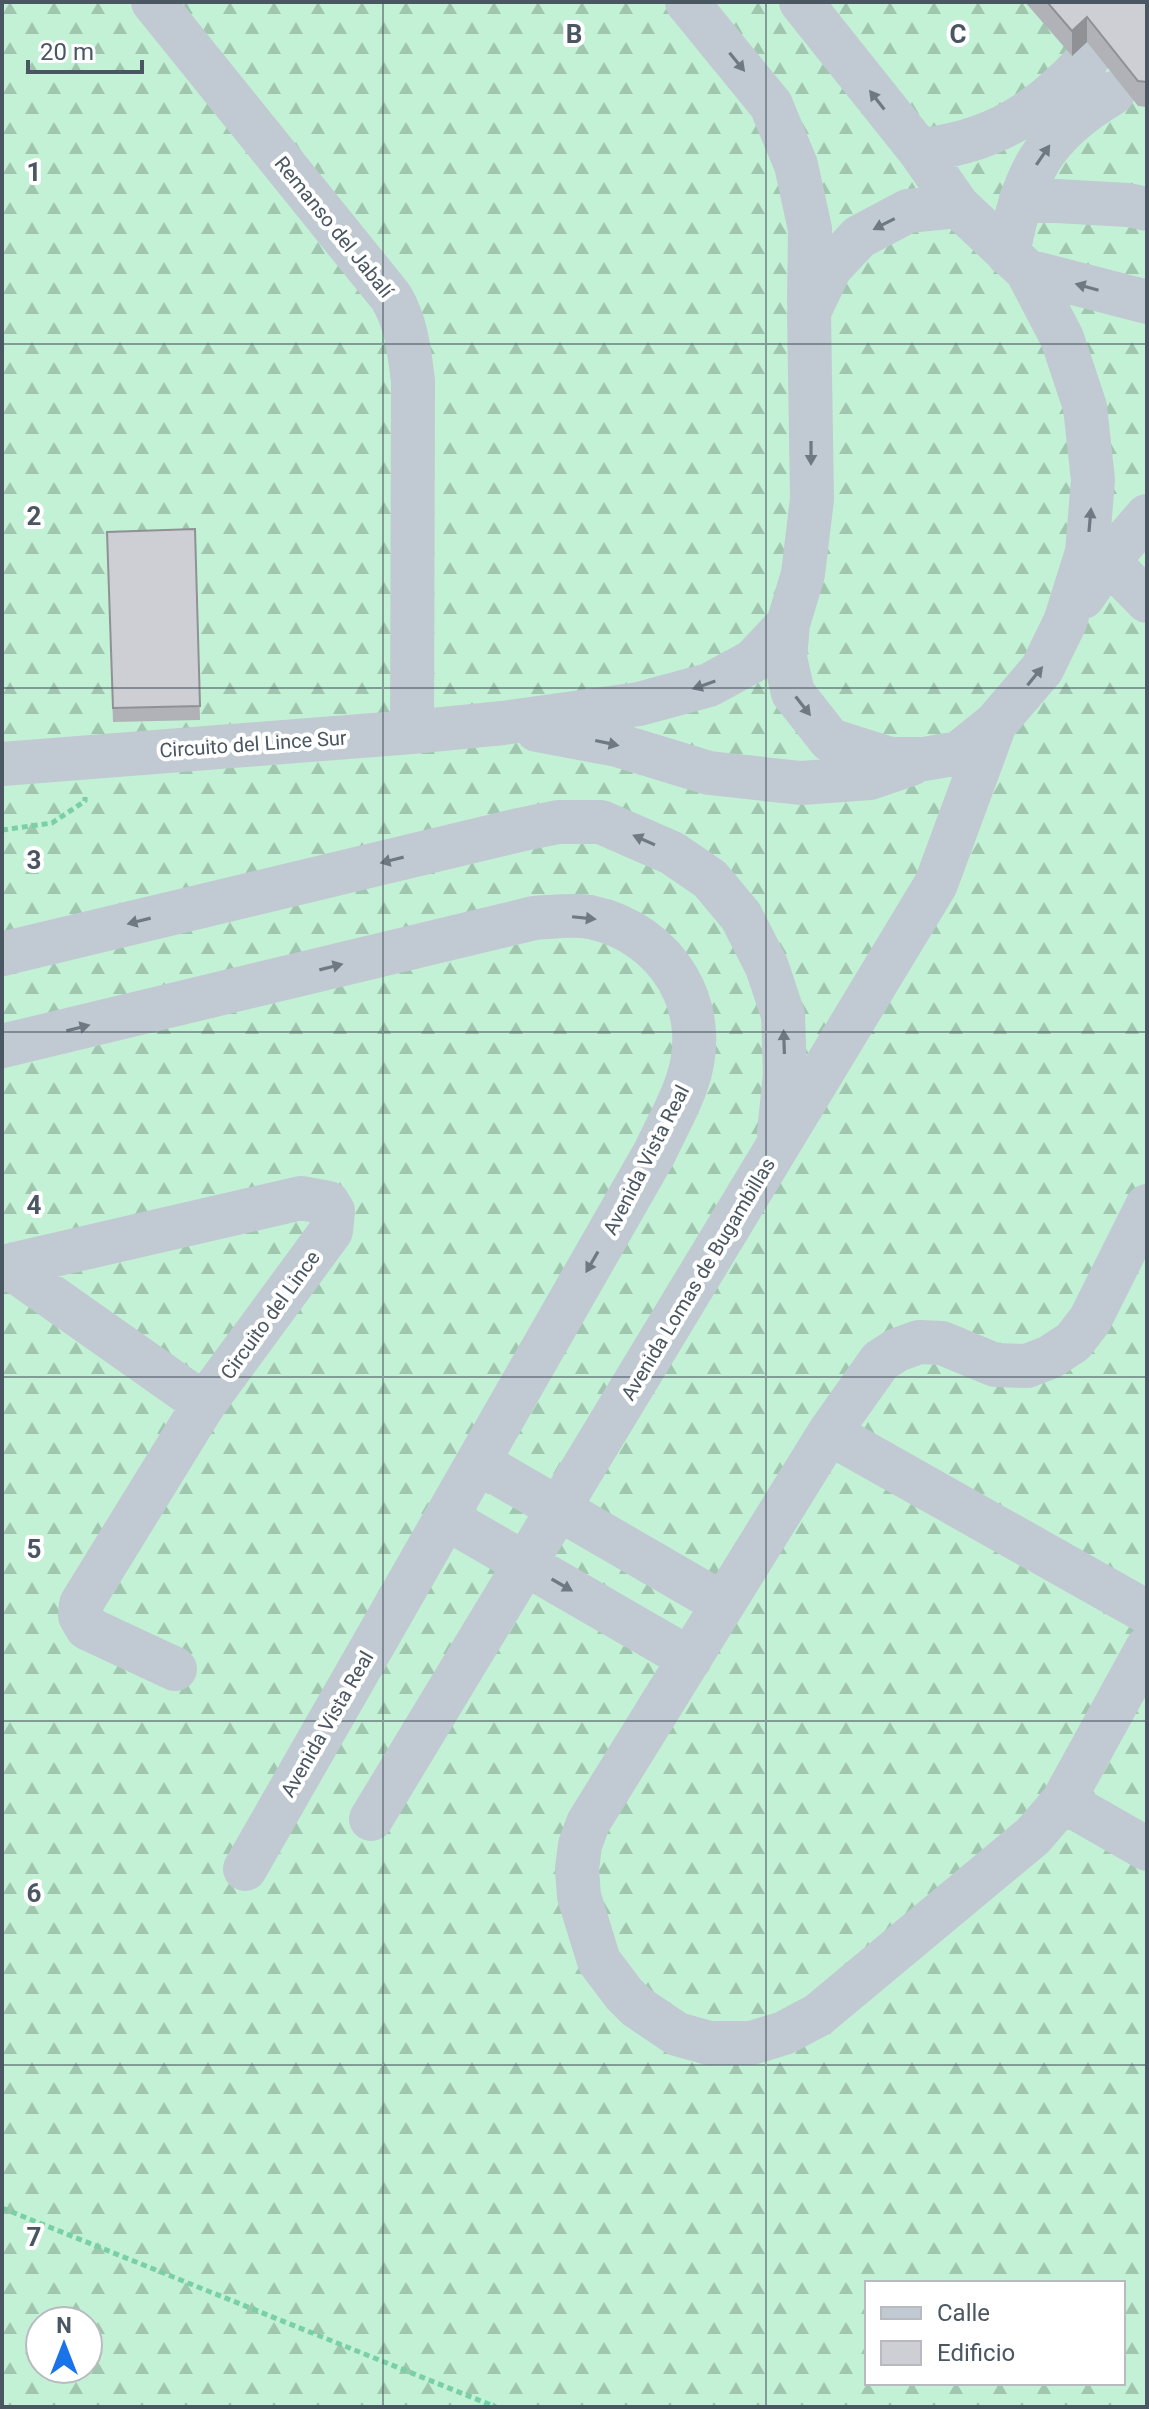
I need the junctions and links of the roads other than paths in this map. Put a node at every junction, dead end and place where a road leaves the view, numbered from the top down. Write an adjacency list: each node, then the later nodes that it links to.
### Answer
1 (153, 2): 18 (street, Remanso del Jabalí)
2 (687, 2): 10 (street, one-way to 10)
3 (801, 2): 4 (street, one-way to 3)
4 (919, 150): 5 (street, one-way to 4); 6 (street)
5 (1021, 199): 7 (street); 8 (street)
6 (958, 206): 8 (street); 10 (street, one-way to 10)
7 (1147, 209)
8 (1017, 262): 9 (street, one-way to 8); 14 (street, one-way to 8)
9 (1147, 302)
10 (809, 312): 15 (street, one-way to 15)
11 (1147, 516): 12 (street)
12 (1108, 561): 13 (street); 14 (street)
13 (1147, 601)
14 (1065, 622): 17 (street, one-way to 14)
15 (788, 624): 16 (street, Circuito del Lince Sur, one-way to 16); 19 (street, one-way to 19)
16 (503, 723): 18 (street, Circuito del Lince Sur); 19 (street, Circuito del Lince Sur, one-way to 19)
17 (995, 724): 19 (street); 23 (street, Avenida Lomas de Bugambillas)
18 (412, 732): 20 (street, Circuito del Lince Sur)
19 (924, 759)
20 (2, 764)
21 (2, 954): 23 (street, one-way to 21)
22 (2, 1046): 28 (street, Avenida Vista Real, one-way to 28)
23 (777, 1147): 29 (street, Avenida Lomas de Bugambillas)
24 (1147, 1206): 27 (street)
25 (5, 1267): 26 (street); 26 (street, Circuito del Lince)
26 (204, 1404): 38 (street, Circuito del Lince)
27 (829, 1433): 33 (street); 35 (street)
28 (478, 1462): 29 (street); 30 (street, Avenida Vista Real)
29 (558, 1508): 31 (street); 32 (street, Avenida Lomas de Bugambillas)
30 (446, 1518): 32 (street); 42 (street, Avenida Vista Real)
31 (632, 1551): 33 (street); 34 (street)
32 (525, 1564): 34 (street, one-way to 34); 40 (street, Avenida Lomas de Bugambillas)
33 (723, 1604): 37 (street)
34 (601, 1608): 37 (street)
35 (1147, 1612)
36 (1147, 1648): 39 (street)
37 (690, 1659): 39 (street)
38 (175, 1669)
39 (1063, 1801): 41 (street)
40 (371, 1819)
41 (1147, 1849)
42 (245, 1869)

